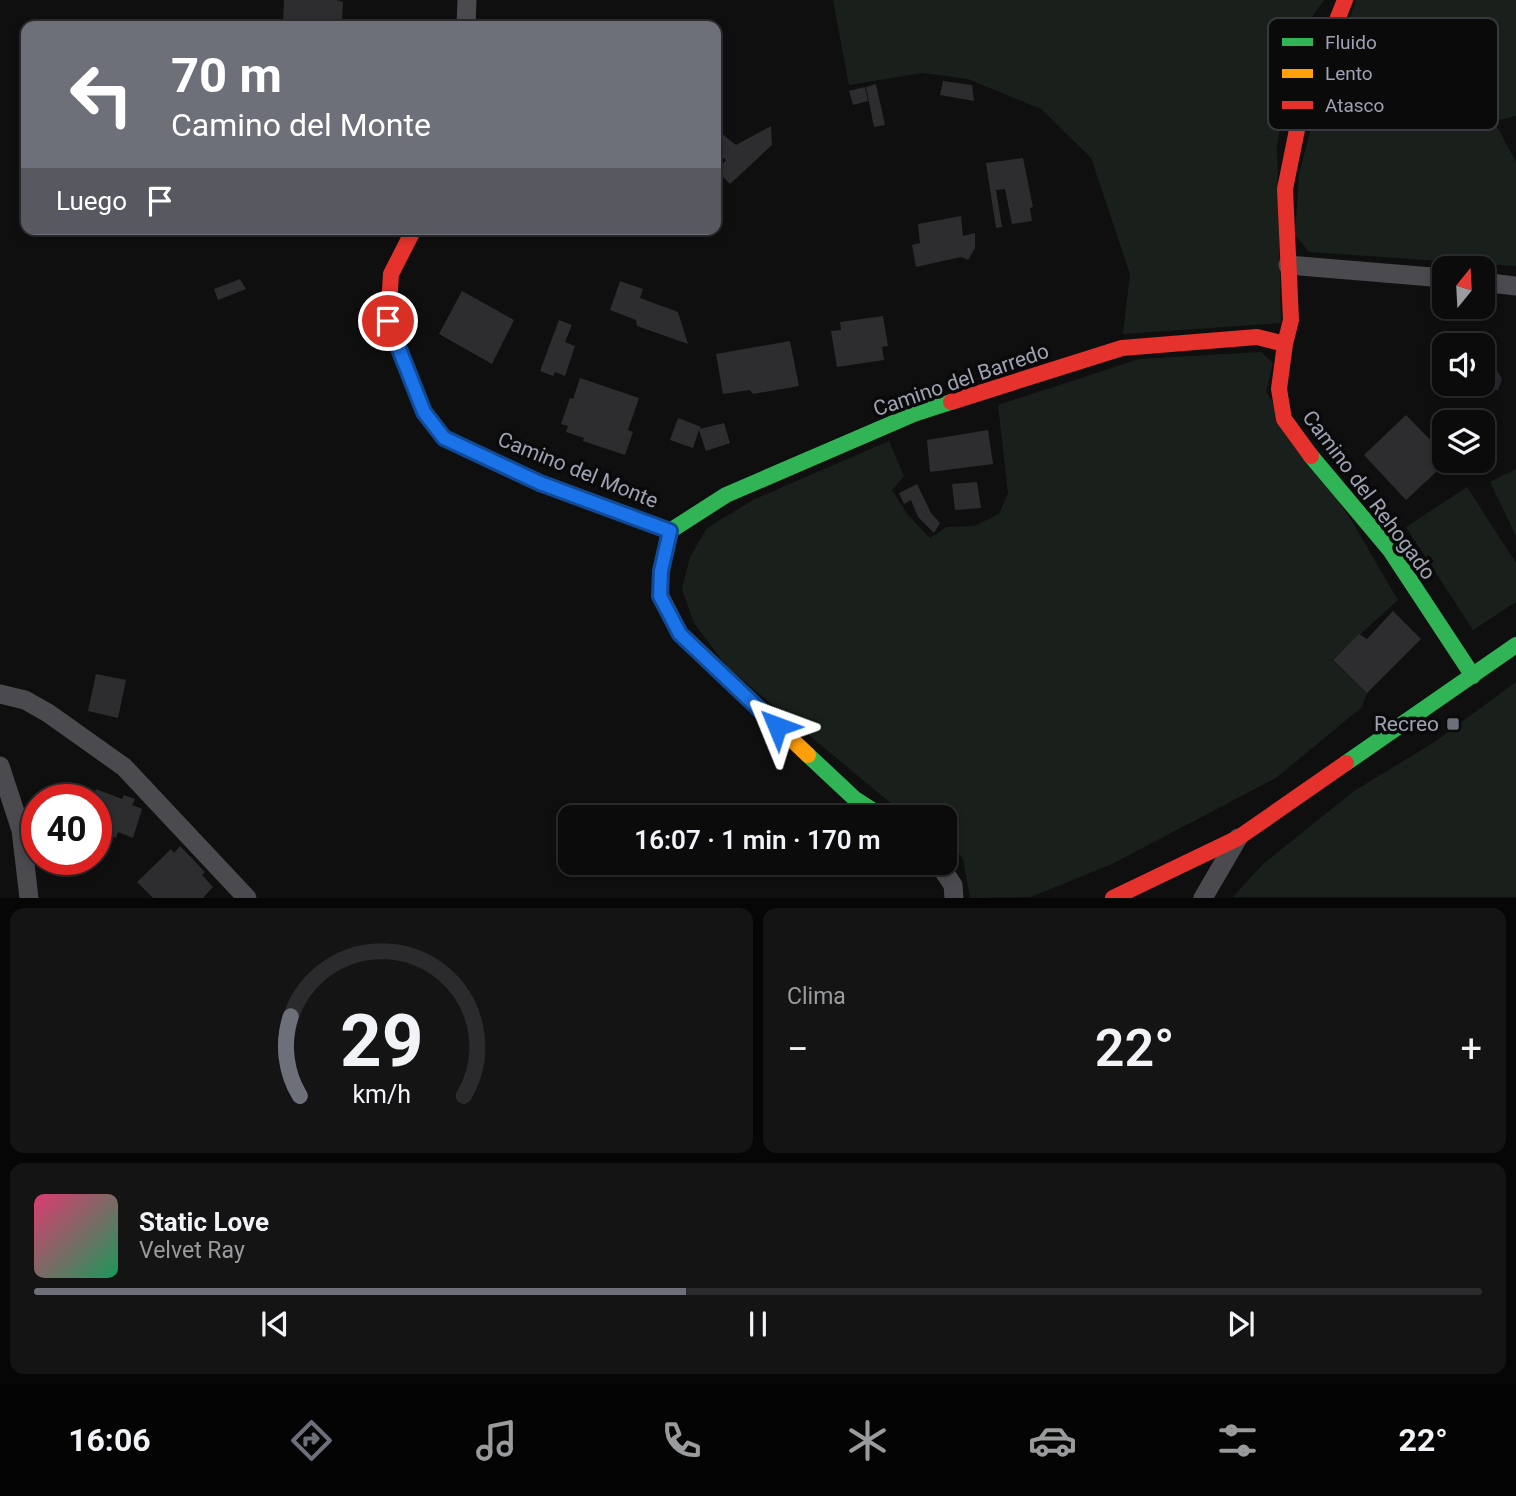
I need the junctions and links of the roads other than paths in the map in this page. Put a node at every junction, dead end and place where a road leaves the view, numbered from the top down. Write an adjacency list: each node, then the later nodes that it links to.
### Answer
1 (467, 0): 4 (street)
2 (1345, 0): 3 (street, Camino del Rehogado)
3 (1338, 18)
4 (466, 21)
5 (1297, 130): 7 (street, Camino del Rehogado)
6 (411, 235): 12 (street, Camino del Monte)
7 (1288, 265): 8 (street); 11 (street, Camino del Rehogado)
8 (1432, 277)
9 (1495, 284): 10 (street)
10 (1516, 286)
11 (1285, 344): 12 (street, Camino del Barredo); 14 (street, Camino del Rehogado)
12 (670, 531): 17 (street, Camino del Monte)
13 (1516, 645): 14 (street)
14 (1473, 676): 18 (street)
15 (0, 694): 21 (street)
16 (0, 766): 20 (street)
17 (864, 805)
18 (1238, 838): 23 (street); 24 (street)
19 (946, 875): 22 (street)
20 (29, 898)
21 (247, 898)
22 (954, 898)
23 (1113, 898)
24 (1203, 898)

